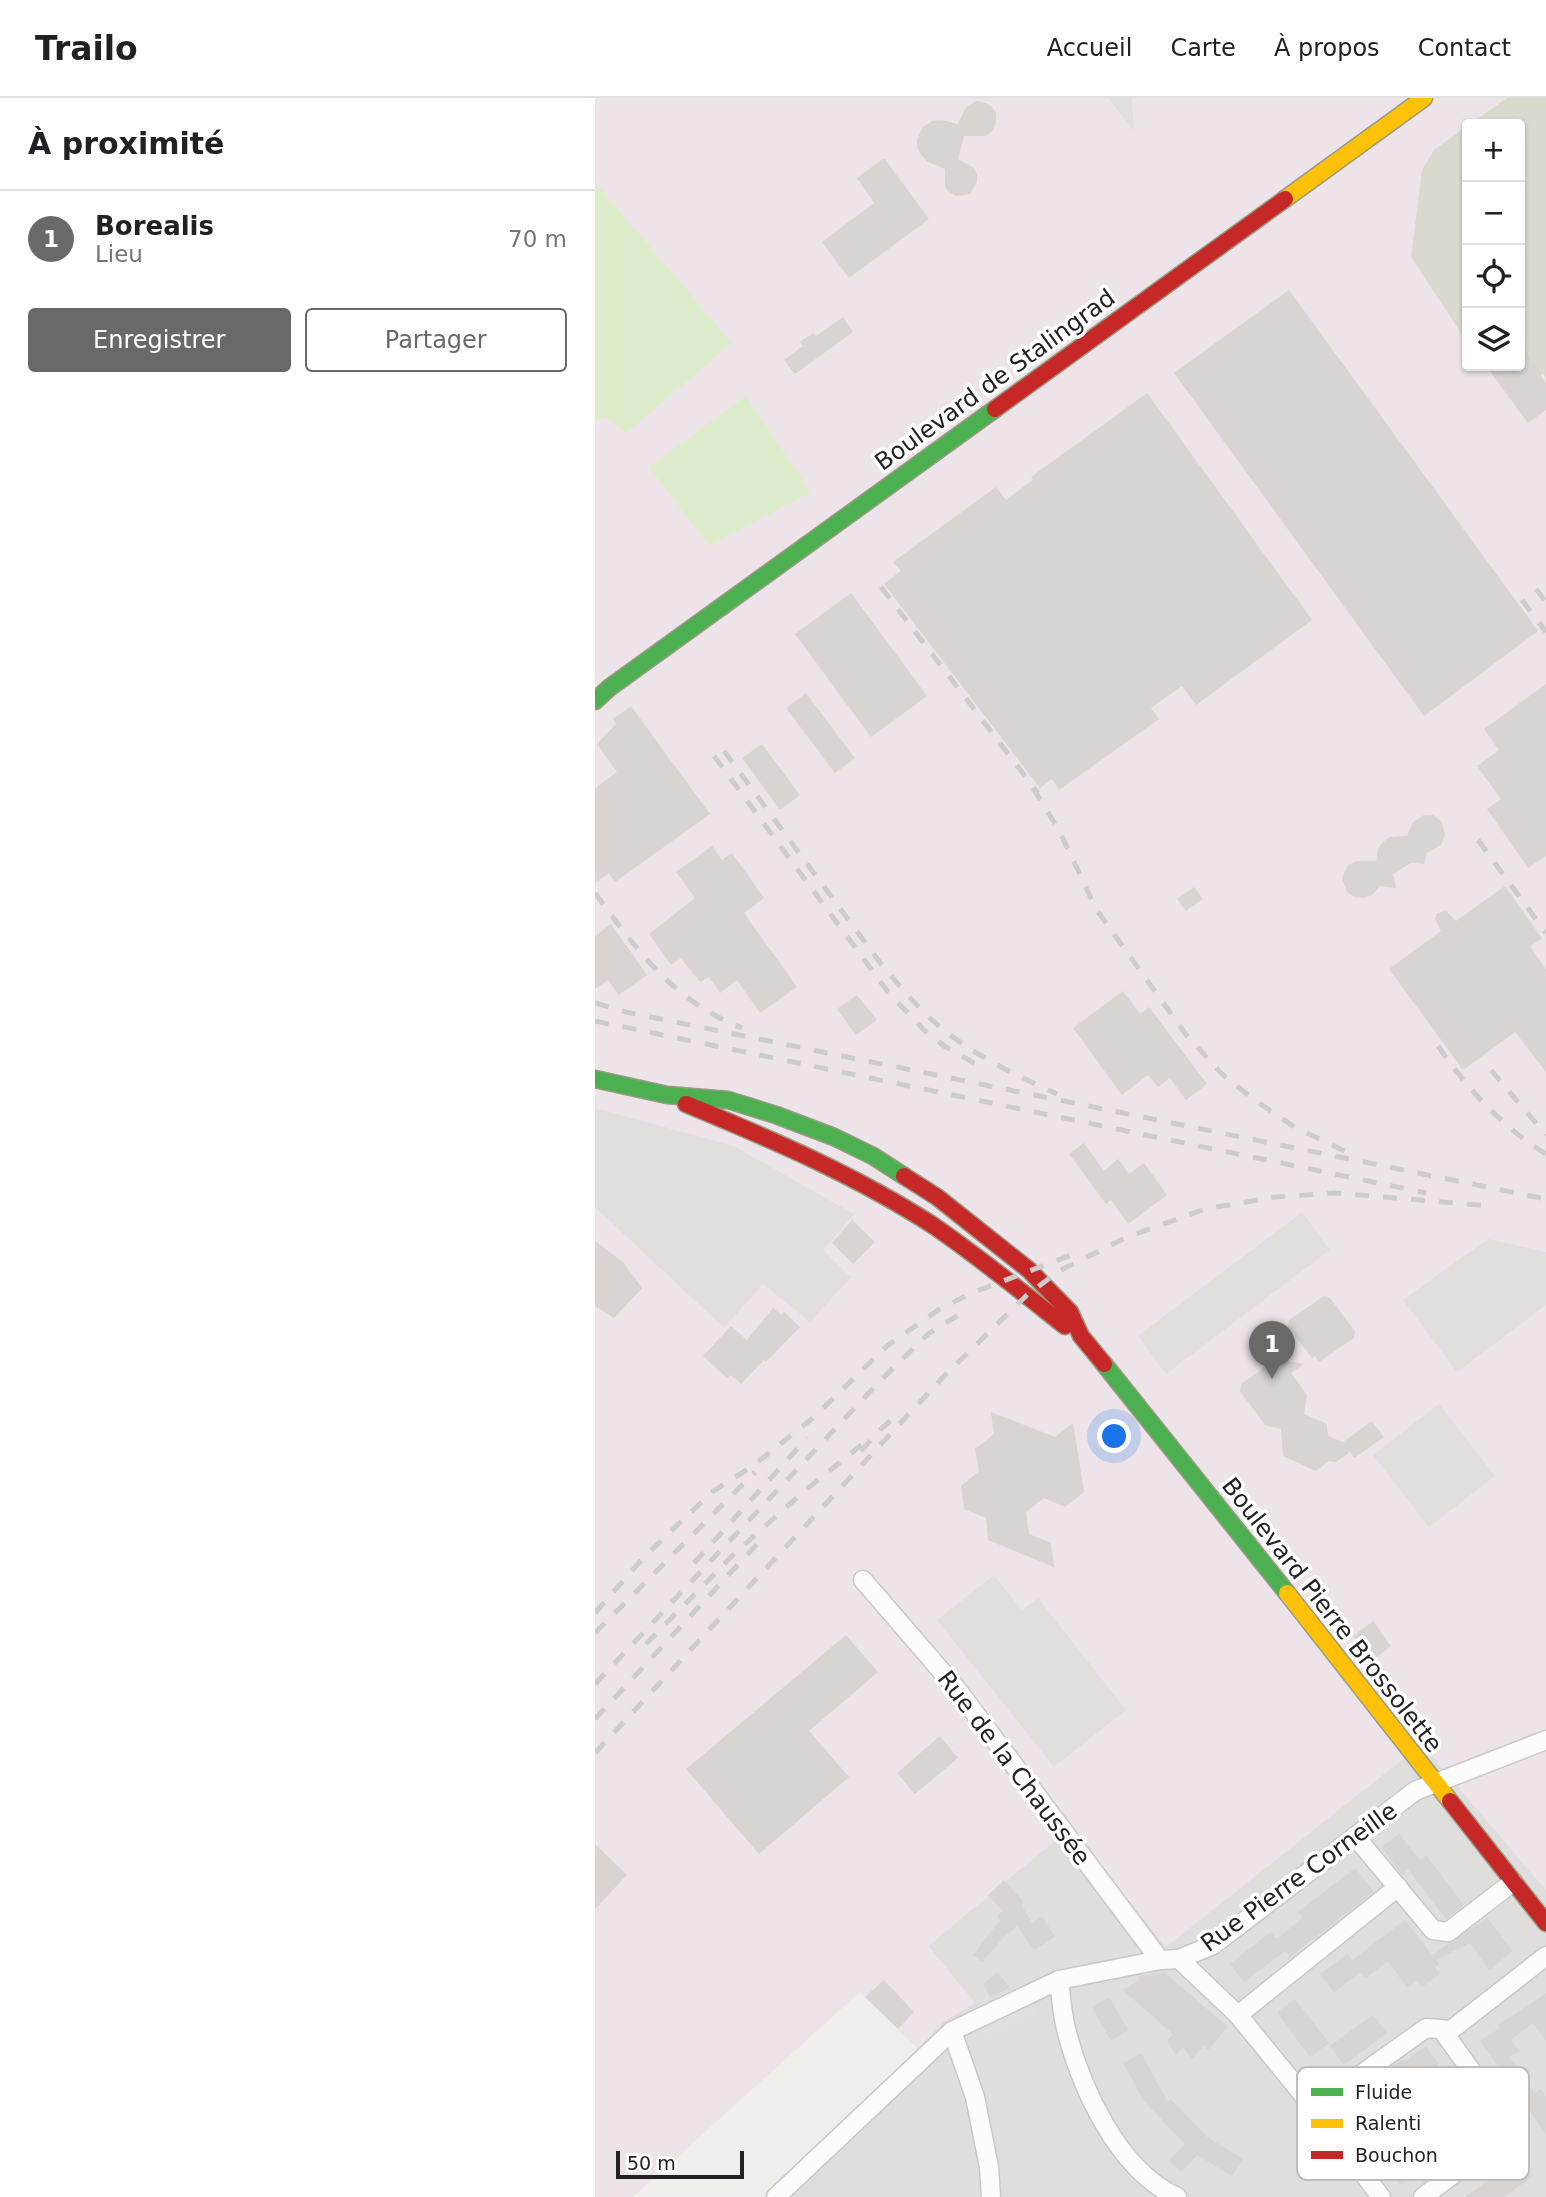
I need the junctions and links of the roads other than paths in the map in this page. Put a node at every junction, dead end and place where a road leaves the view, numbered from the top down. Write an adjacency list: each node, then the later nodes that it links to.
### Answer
1 (1424, 98): 2 (main road, Boulevard de Stalingrad)
2 (595, 701)
3 (595, 1079): 4 (main road, Boulevard Pierre Brossolette)
4 (667, 1095): 5 (main road, Boulevard Pierre Brossolette); 6 (main road, Boulevard Pierre Brossolette)
5 (948, 1205): 6 (main road); 7 (main road, Boulevard Pierre Brossolette)
6 (933, 1226): 7 (main road, Boulevard Pierre Brossolette)
7 (1081, 1336): 10 (main road, Boulevard Pierre Brossolette)
8 (863, 1580): 17 (street, Rue de la Chaussée)
9 (1546, 1740): 10 (street, Rue Pierre Corneille)
10 (1435, 1782): 11 (street, Rue Pierre Corneille); 12 (main road, Boulevard Pierre Brossolette)
11 (1355, 1836): 13 (street); 16 (street, Rue Pierre Corneille)
12 (1513, 1882): 13 (street); 14 (main road, Boulevard Pierre Brossolette)
13 (1398, 1887): 19 (street)
14 (1546, 1923)
15 (1546, 1956): 20 (street)
16 (1179, 1959): 17 (street, Rue Pierre Corneille); 19 (street)
17 (1160, 1960): 18 (street, Rue Pierre Corneille)
18 (1059, 1980): 21 (street, Rue Pierre Corneille); 29 (street)
19 (1238, 2015): 24 (street)
20 (1442, 2030): 22 (street); 23 (street)
21 (952, 2031): 27 (street, Rue Pierre Corneille); 28 (street)
22 (1371, 2067)
23 (1469, 2067)
24 (1297, 2087)
25 (1368, 2180): 30 (street)
26 (1446, 2180): 31 (street)
27 (776, 2197)
28 (991, 2197)
29 (1177, 2197)
30 (1381, 2197)
31 (1423, 2197)

